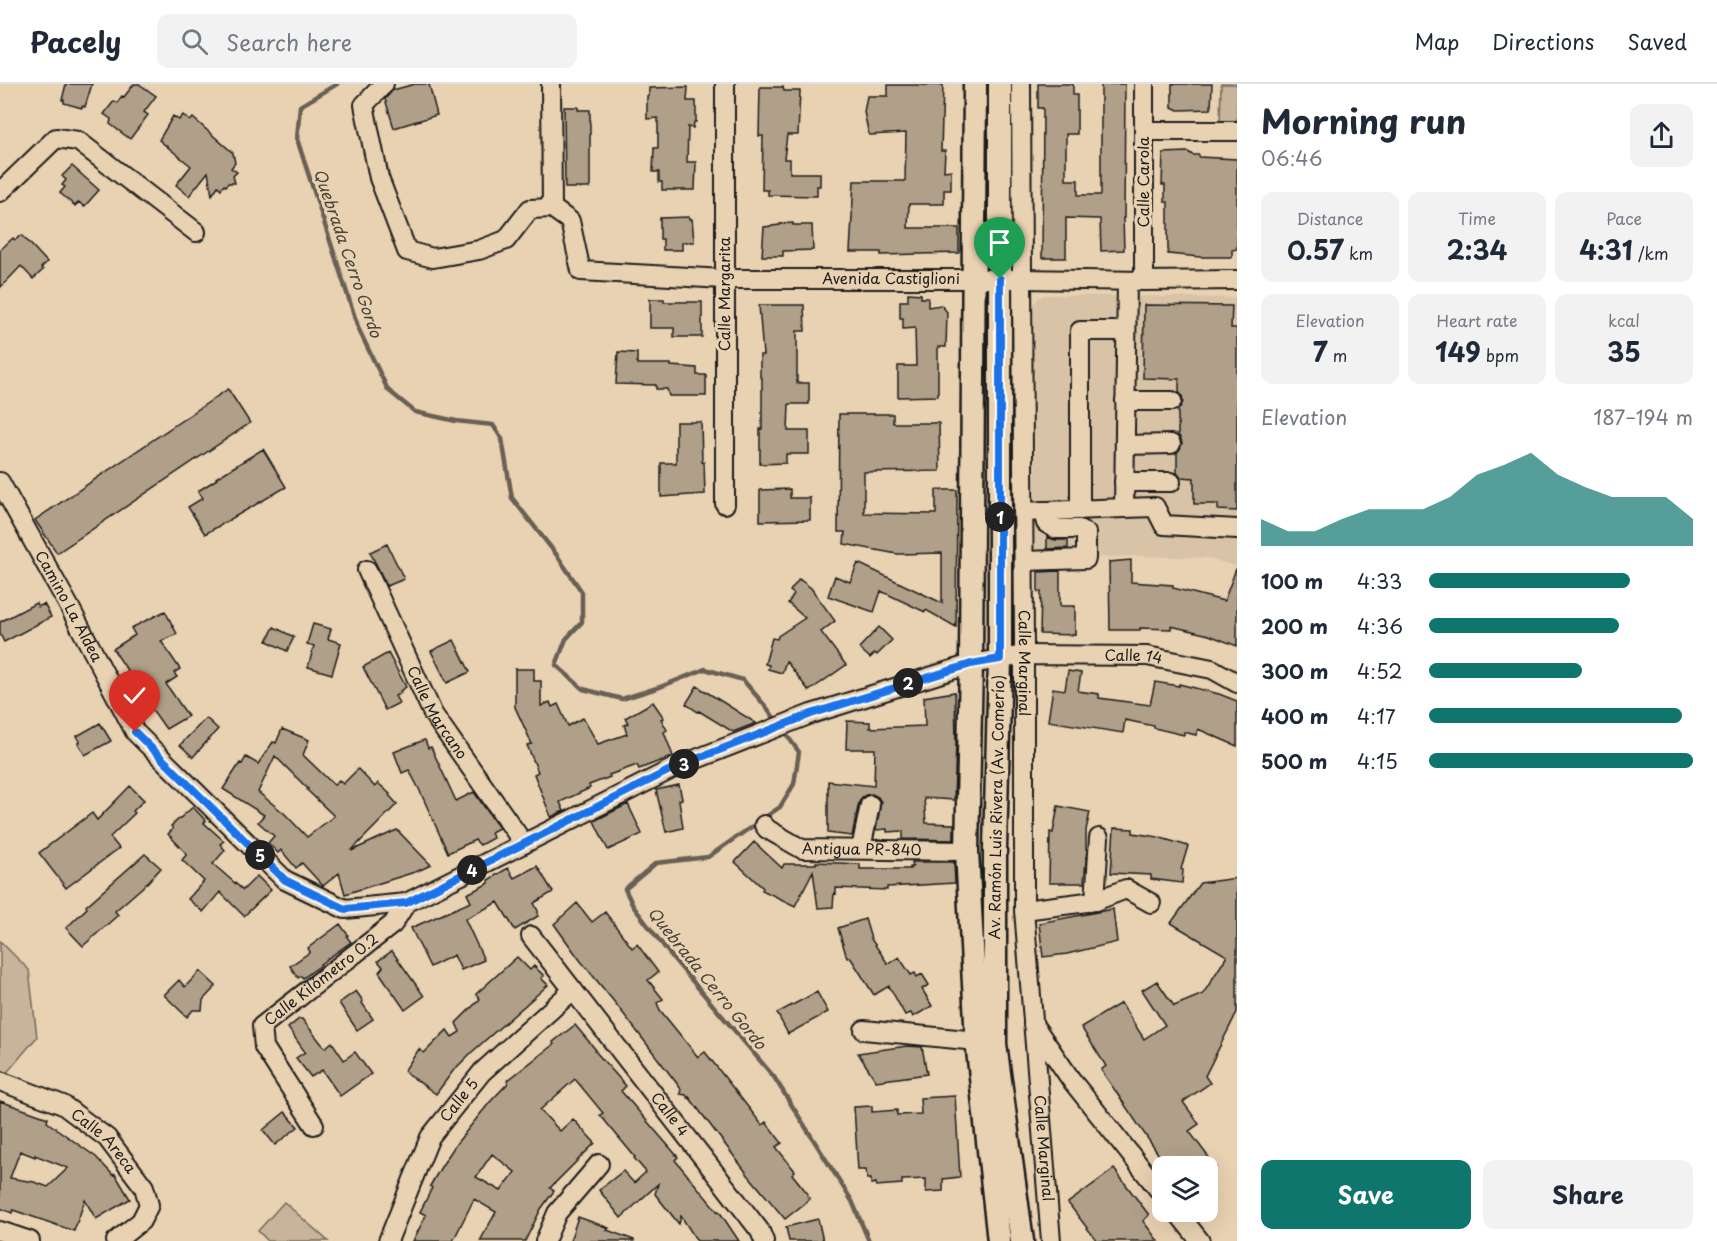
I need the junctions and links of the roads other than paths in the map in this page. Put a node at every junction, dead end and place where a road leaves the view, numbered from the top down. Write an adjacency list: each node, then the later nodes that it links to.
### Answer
1 (384, 84): 11 (street)
2 (551, 84): 11 (street)
3 (725, 84): 13 (street, Calle Margarita)
4 (975, 84): 14 (main road, Av. Ramón Luis Rivera (Av. Comerío))
5 (1000, 84): 15 (main road, Av. Ramón Luis Rivera (Av. Comerío))
6 (1021, 84): 15 (street, Calle Marginal)
7 (1144, 84): 8 (street, Calle Carola)
8 (1144, 131): 9 (street); 17 (street, Calle Carola)
9 (1237, 131)
10 (0, 192): 12 (street)
11 (552, 208): 13 (street, Avenida Castiglioni)
12 (196, 232)
13 (724, 279): 14 (street, Avenida Castiglioni); 26 (street, Calle Margarita)
14 (973, 279): 15 (street, Avenida Castiglioni); 36 (main road, Av. Ramón Luis Rivera (Av. Comerío))
15 (1011, 279): 17 (street, Avenida Castiglioni); 30 (street, Calle Marginal); 35 (main road, Av. Ramón Luis Rivera (Av. Comerío))
16 (1237, 280): 17 (street, Avenida Castiglioni)
17 (1136, 281): 18 (street, Calle Carola)
18 (1126, 331): 20 (street, Calle Carola); 28 (street)
19 (1172, 400): 20 (street)
20 (1125, 401): 22 (street, Calle Carola)
21 (1171, 444): 22 (street)
22 (1125, 445): 24 (street, Calle Carola)
23 (0, 482): 45 (street, Camino La Aldea)
24 (1124, 482): 25 (street); 27 (street, Calle Carola)
25 (1171, 482)
26 (724, 504)
27 (1124, 508): 28 (street); 31 (street)
28 (1080, 510): 29 (street)
29 (1043, 511): 30 (street); 32 (street)
30 (1023, 512): 32 (street, Calle Marginal)
31 (1237, 529)
32 (1024, 561): 34 (street, Calle Marginal)
33 (368, 570): 41 (street, Calle Marcano)
34 (1024, 655): 35 (street, Camino La Aldea); 37 (street, Calle 14); 47 (street, Calle Marginal)
35 (1000, 659): 36 (street, Camino La Aldea); 65 (main road, Av. Ramón Luis Rivera (Av. Comerío))
36 (971, 664): 41 (street, Camino La Aldea); 43 (main road, Av. Ramón Luis Rivera (Av. Comerío))
37 (1237, 683)
38 (870, 805): 42 (street)
39 (764, 825): 42 (street, Antigua PR-840)
40 (1100, 838): 44 (street)
41 (524, 844): 45 (street, Camino La Aldea)
42 (861, 849): 43 (street, Antigua PR-840)
43 (967, 851): 52 (main road, Av. Ramón Luis Rivera (Av. Comerío))
44 (1095, 901): 46 (street); 47 (street)
45 (406, 903): 54 (street, Calle Kilómetro 0.2)
46 (1151, 903)
47 (1024, 910): 50 (street, Calle Marginal)
48 (531, 936): 49 (street, Calle 4)
49 (573, 990): 61 (street, Calle 5); 63 (street, Calle 4)
50 (1032, 1022): 56 (street); 66 (street, Calle Marginal)
51 (864, 1030): 52 (street)
52 (977, 1041): 64 (main road, Av. Ramón Luis Rivera (Av. Comerío))
53 (0, 1081): 59 (street, Calle Areca)
54 (314, 1125)
55 (599, 1164): 62 (street)
56 (1152, 1182)
57 (1185, 1222): 67 (street)
58 (0, 1231): 60 (street)
59 (120, 1238)
60 (30, 1241)
61 (388, 1241)
62 (545, 1241)
63 (764, 1241)
64 (999, 1241)
65 (1022, 1241)
66 (1051, 1241)
67 (1200, 1241)

